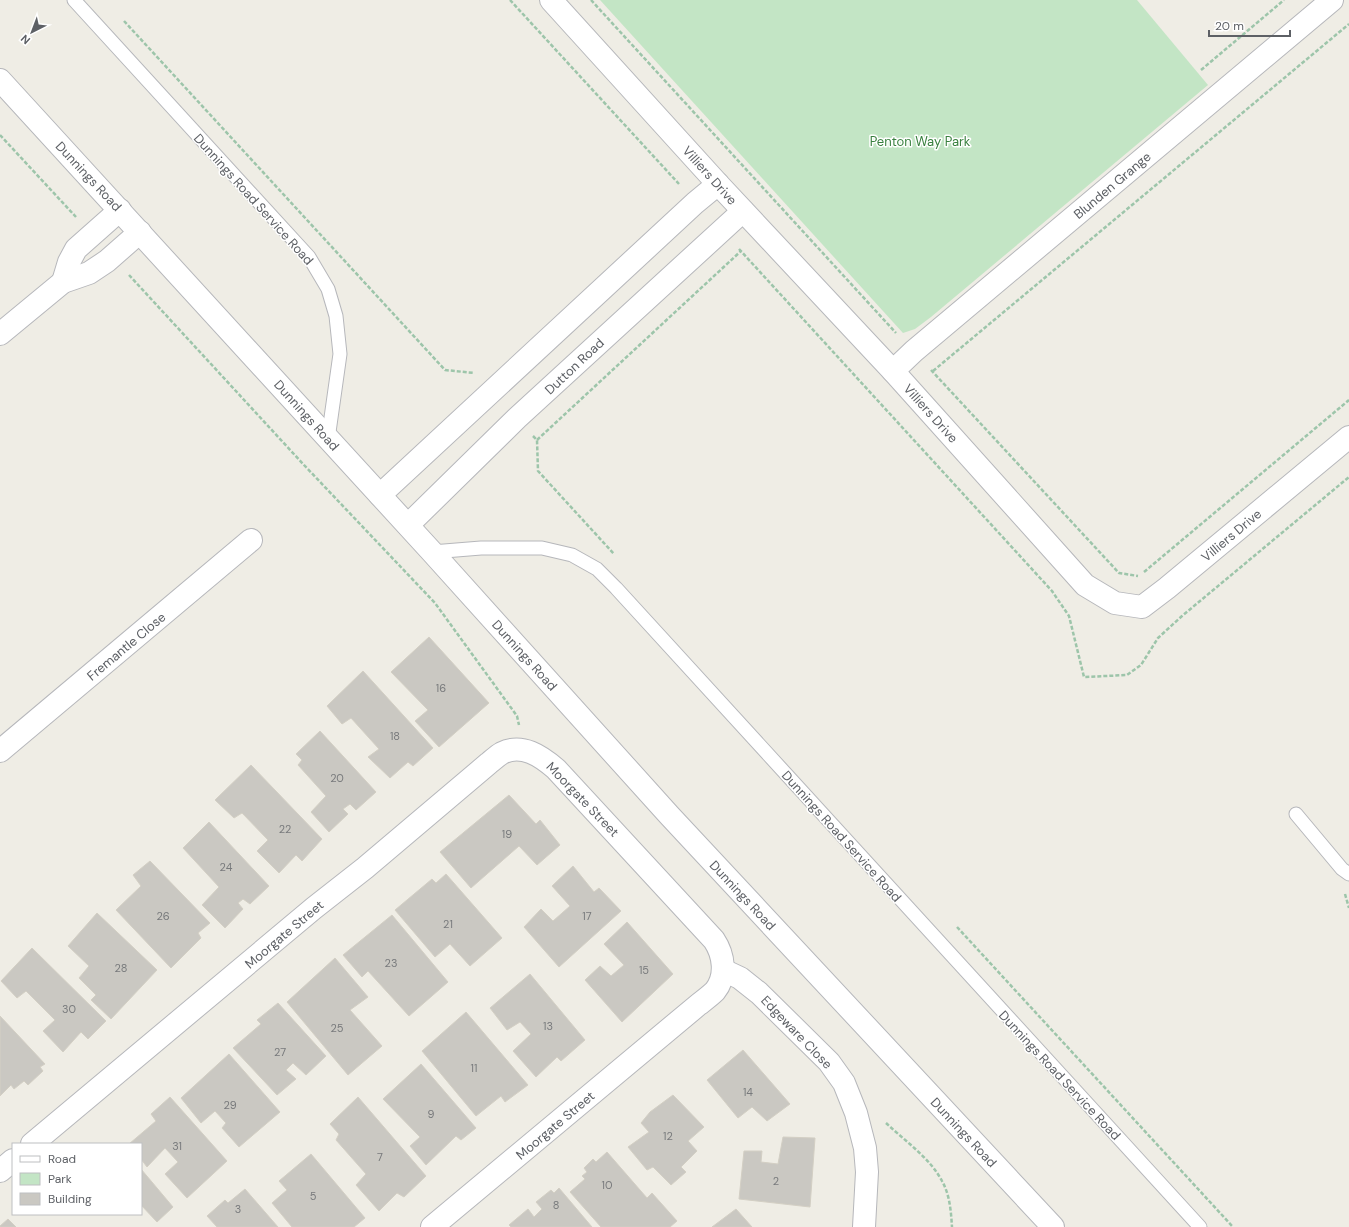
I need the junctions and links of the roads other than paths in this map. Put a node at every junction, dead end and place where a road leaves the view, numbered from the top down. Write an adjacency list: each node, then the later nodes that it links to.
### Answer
1 (74, 0): 13 (lane, Dunnings Road Service Road)
2 (1332, 0): 11 (street, Blunden Grange)
3 (553, 1): 5 (street, Villiers Drive)
4 (0, 80): 6 (street, Dunnings Road)
5 (718, 184): 7 (street, Villiers Drive); 14 (street)
6 (120, 210): 8 (street, Dunnings Road); 9 (street)
7 (743, 211): 11 (street, Villiers Drive); 15 (street, Dutton Road)
8 (140, 232): 9 (street); 13 (street, Dunnings Road)
9 (63, 282): 10 (street)
10 (0, 334)
11 (893, 371): 12 (street, Villiers Drive)
12 (1349, 437)
13 (328, 439): 14 (street, Dunnings Road)
14 (380, 495): 15 (street, Dunnings Road)
15 (408, 525): 17 (street, Dunnings Road)
16 (251, 540): 18 (street, Fremantle Close)
17 (432, 552): 27 (street, Dunnings Road); 28 (lane, Dunnings Road Service Road)
18 (0, 751)
19 (1296, 814): 20 (lane)
20 (1349, 874)
21 (724, 970): 22 (street, Moorgate Street); 25 (street, Moorgate Street); 26 (street, Edgeware Close)
22 (33, 1143)
23 (12, 1161): 24 (street)
24 (0, 1171)
25 (432, 1227)
26 (864, 1227)
27 (1053, 1227)
28 (1200, 1227)

